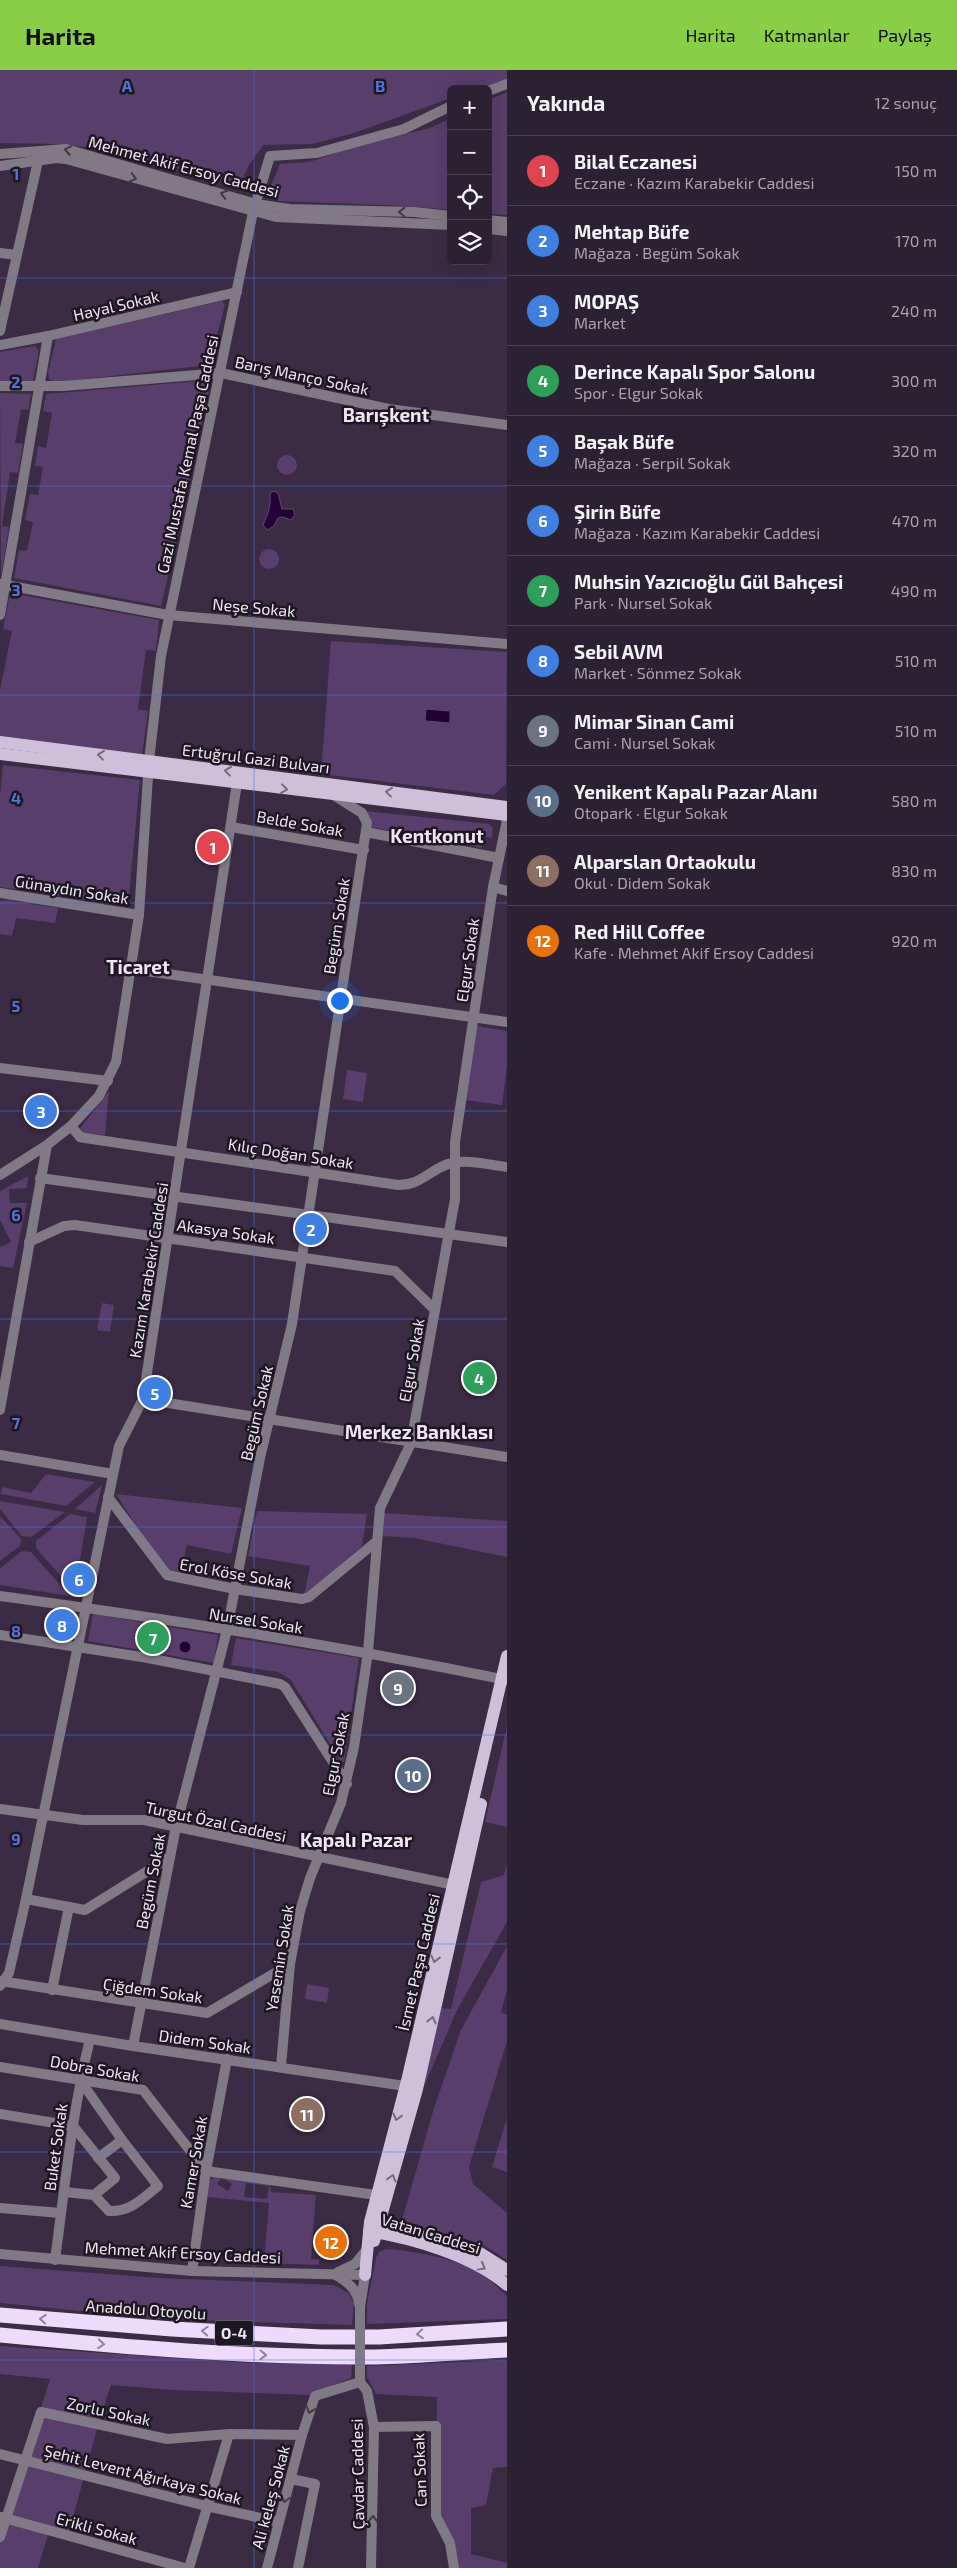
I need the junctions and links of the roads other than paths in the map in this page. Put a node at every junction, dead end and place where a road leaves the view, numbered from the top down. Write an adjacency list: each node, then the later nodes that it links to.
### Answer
1 (507, 84): 2 (street)
2 (492, 89)
3 (447, 108): 7 (street, Gazi Mustafa Kemal Paşa Caddesi)
4 (0, 154): 7 (street, Mehmet Akif Ersoy Caddesi, one-way to 4)
5 (38, 161): 6 (street, Mehmet Akif Ersoy Caddesi); 7 (street, Mehmet Akif Ersoy Caddesi, one-way to 7); 15 (street)
6 (0, 166)
7 (255, 208): 8 (street, Mehmet Akif Ersoy Caddesi, one-way to 7); 11 (street, Mehmet Akif Ersoy Caddesi); 16 (street, Gazi Mustafa Kemal Paşa Caddesi)
8 (447, 216)
9 (492, 220): 10 (street)
10 (507, 222)
11 (447, 225)
12 (492, 230): 13 (street)
13 (507, 232)
14 (0, 253): 15 (street)
15 (16, 255): 17 (street)
16 (237, 292): 18 (street, Hayal Sokak); 20 (street, Gazi Mustafa Kemal Paşa Caddesi)
17 (0, 330)
18 (48, 336): 19 (street, Hayal Sokak); 22 (street)
19 (0, 345)
20 (220, 373): 22 (street, Barış Manço Sokak); 23 (street, Barış Manço Sokak); 25 (street, Gazi Mustafa Kemal Paşa Caddesi)
21 (0, 386): 22 (street, Barış Manço Sokak)
22 (41, 386): 24 (street)
23 (507, 425)
24 (3, 584): 25 (street, Neşe Sokak); 26 (street)
25 (168, 614): 27 (street, Neşe Sokak); 30 (street, Gazi Mustafa Kemal Paşa Caddesi)
26 (0, 615)
27 (507, 644)
28 (0, 742): 30 (main road, Ertuğrul Gazi Bulvarı, one-way to 28)
29 (0, 754): 30 (main road, Ertuğrul Gazi Bulvarı)
30 (149, 767): 31 (main road, Ertuğrul Gazi Bulvarı); 33 (main road, Ertuğrul Gazi Bulvarı, one-way to 30); 43 (street, Gazi Mustafa Kemal Paşa Caddesi)
31 (237, 783): 32 (main road, Ertuğrul Gazi Bulvarı, one-way to 32); 36 (street, Kazım Karabekir Caddesi)
32 (335, 796): 34 (main road, Ertuğrul Gazi Bulvarı); 37 (street, Begüm Sokak)
33 (507, 807)
34 (507, 816)
35 (507, 820): 39 (street, Elgur Sokak)
36 (231, 826): 38 (street, Belde Sokak); 45 (street, Kazım Karabekir Caddesi)
37 (366, 832): 38 (street, Begüm Sokak); 39 (street, Belde Sokak)
38 (364, 850): 46 (street, Begüm Sokak)
39 (498, 858): 40 (street, Elgur Sokak)
40 (493, 888): 41 (street); 47 (street, Elgur Sokak)
41 (507, 891)
42 (0, 893): 43 (street, Günaydın Sokak)
43 (139, 915): 44 (street, Gazi Mustafa Kemal Paşa Caddesi)
44 (132, 969): 45 (street); 50 (street, Gazi Mustafa Kemal Paşa Caddesi)
45 (207, 980): 46 (street); 53 (street, Kazım Karabekir Caddesi)
46 (340, 999): 47 (street); 57 (street, Begüm Sokak)
47 (474, 1017): 48 (street); 54 (street, Elgur Sokak)
48 (507, 1022)
49 (0, 1068): 50 (street)
50 (108, 1081): 51 (street, Gazi Mustafa Kemal Paşa Caddesi)
51 (71, 1126): 52 (street, Gazi Mustafa Kemal Paşa Caddesi); 53 (street, Kılıç Doğan Sokak)
52 (47, 1145): 55 (street, Gazi Mustafa Kemal Paşa Caddesi); 59 (street)
53 (181, 1152): 57 (street, Kılıç Doğan Sokak); 60 (street, Kazım Karabekir Caddesi)
54 (454, 1162): 56 (street); 57 (street, Kılıç Doğan Sokak); 62 (street, Elgur Sokak)
55 (5, 1167): 58 (street, Gazi Mustafa Kemal Paşa Caddesi)
56 (507, 1167)
57 (313, 1172): 61 (street, Begüm Sokak)
58 (0, 1175)
59 (40, 1178): 60 (street); 64 (street)
60 (175, 1196): 61 (street); 63 (street, Kazım Karabekir Caddesi)
61 (306, 1214): 62 (street); 66 (street, Begüm Sokak)
62 (449, 1233): 65 (street); 67 (street, Elgur Sokak)
63 (168, 1238): 64 (street, Akasya Sokak); 66 (street, Akasya Sokak); 68 (street, Kazım Karabekir Caddesi)
64 (29, 1242): 69 (street)
65 (507, 1242)
66 (300, 1257): 67 (street, Akasya Sokak); 70 (street, Begüm Sokak)
67 (435, 1310): 71 (street, Elgur Sokak)
68 (143, 1399): 70 (street); 74 (street, Kazım Karabekir Caddesi)
69 (0, 1410)
70 (271, 1419): 71 (street); 77 (street, Begüm Sokak)
71 (411, 1443): 73 (street); 76 (street, Elgur Sokak)
72 (0, 1455): 74 (street)
73 (507, 1457)
74 (113, 1474): 75 (street, Kazım Karabekir Caddesi)
75 (108, 1497): 77 (street, Erol Köse Sokak); 79 (street, Kazım Karabekir Caddesi)
76 (377, 1541): 77 (street, Erol Köse Sokak); 83 (street, Elgur Sokak)
77 (235, 1590): 80 (street, Begüm Sokak)
78 (0, 1596): 79 (street, Nursel Sokak)
79 (86, 1608): 80 (street, Nursel Sokak); 82 (street, Kazım Karabekir Caddesi)
80 (227, 1630): 83 (street, Nursel Sokak); 85 (street, Begüm Sokak)
81 (0, 1635): 82 (street)
82 (78, 1646): 85 (street); 89 (street, Kazım Karabekir Caddesi)
83 (368, 1652): 86 (street, Nursel Sokak); 87 (street, Elgur Sokak)
84 (507, 1656): 86 (main road, İsmet Paşa Caddesi)
85 (217, 1670): 87 (street); 90 (street, Begüm Sokak)
86 (505, 1683): 93 (main road, İsmet Paşa Caddesi)
87 (347, 1784): 92 (street, Elgur Sokak)
88 (0, 1809): 89 (street, Turgut Özal Caddesi)
89 (42, 1814): 90 (street, Turgut Özal Caddesi); 94 (street, Kazım Karabekir Caddesi)
90 (176, 1827): 91 (street, Begüm Sokak); 92 (street, Turgut Özal Caddesi)
91 (170, 1857): 95 (street); 99 (street, Begüm Sokak)
92 (319, 1857): 93 (street, Turgut Özal Caddesi); 96 (street, Yasemin Sokak)
93 (457, 1886): 107 (main road, İsmet Paşa Caddesi)
94 (26, 1899): 95 (street); 97 (street, Kazım Karabekir Caddesi)
95 (69, 1907): 98 (street)
96 (290, 1964): 99 (street, Çiğdem Sokak); 104 (street, Yasemin Sokak)
97 (1, 1983): 98 (street, Çiğdem Sokak)
98 (52, 1990): 99 (street, Çiğdem Sokak)
99 (141, 2005): 102 (street, Begüm Sokak)
100 (0, 2024): 101 (street, Didem Sokak)
101 (90, 2039): 102 (street, Didem Sokak); 106 (street, Buket Sokak)
102 (133, 2046): 103 (street, Didem Sokak)
103 (228, 2059): 104 (street, Didem Sokak); 112 (street, Kamer Sokak)
104 (281, 2066): 107 (street, Didem Sokak)
105 (0, 2067): 106 (street, Dobra Sokak)
106 (80, 2080): 109 (street, Buket Sokak); 110 (street); 112 (street, Dobra Sokak)
107 (411, 2087): 115 (main road, İsmet Paşa Caddesi)
108 (0, 2114): 109 (street)
109 (73, 2126): 111 (street); 113 (street, Buket Sokak)
110 (122, 2140): 111 (street); 114 (street)
111 (98, 2158): 114 (street)
112 (206, 2171): 115 (street); 124 (street, Kamer Sokak)
113 (64, 2192): 114 (street); 117 (street, Buket Sokak)
114 (94, 2195)
115 (382, 2196): 118 (main road, İsmet Paşa Caddesi); 119 (main road)
116 (0, 2208): 117 (street)
117 (61, 2213): 122 (street, Buket Sokak)
118 (374, 2228): 119 (main road, Vatan Caddesi); 120 (main road, İsmet Paşa Caddesi)
119 (401, 2234): 120 (main road); 123 (main road, Vatan Caddesi); 127 (main road, Vatan Caddesi, one-way to 127)
120 (369, 2250): 125 (street); 126 (main road, İsmet Paşa Caddesi)
121 (0, 2254): 122 (street, Mehmet Akif Ersoy Caddesi)
122 (55, 2260): 124 (street, Mehmet Akif Ersoy Caddesi)
123 (507, 2270)
124 (192, 2271): 125 (street, Mehmet Akif Ersoy Caddesi)
125 (332, 2274): 126 (street, Mehmet Akif Ersoy Caddesi); 128 (street)
126 (365, 2275): 128 (street, İsmet Paşa Caddesi)
127 (507, 2285)
128 (360, 2307): 133 (street, İsmet Paşa Caddesi, bridge)
129 (0, 2315): 130 (highway, Anadolu Otoyolu / O-4, one-way to 129)
130 (507, 2329)
131 (0, 2335): 132 (highway, O-4, one-way to 132)
132 (507, 2350)
133 (360, 2382): 134 (street, Çavdar Caddesi); 136 (street, Ali keleş Sokak, one-way to 136)
134 (374, 2427): 147 (street, Çavdar Caddesi, one-way to 134); 148 (street, Can Sokak)
135 (229, 2434): 136 (street, Zorlu Sokak); 138 (street, Zorlu Sokak); 140 (street)
136 (302, 2434): 139 (street, Ali keleş Sokak)
137 (0, 2454): 138 (street, Şehit Levent Ağırkaya Sokak)
138 (25, 2460): 140 (street, Şehit Levent Ağırkaya Sokak); 141 (street, Zorlu Sokak)
139 (291, 2479): 142 (street, Ali keleş Sokak, one-way to 142); 146 (street)
140 (206, 2506): 142 (street, Şehit Levent Ağırkaya Sokak); 144 (street)
141 (3, 2518): 143 (street, Zorlu Sokak); 144 (street, Erikli Sokak)
142 (279, 2522): 145 (street, Ali keleş Sokak)
143 (0, 2537)
144 (187, 2568)
145 (267, 2568)
146 (298, 2568)
147 (371, 2568)
148 (454, 2568)

